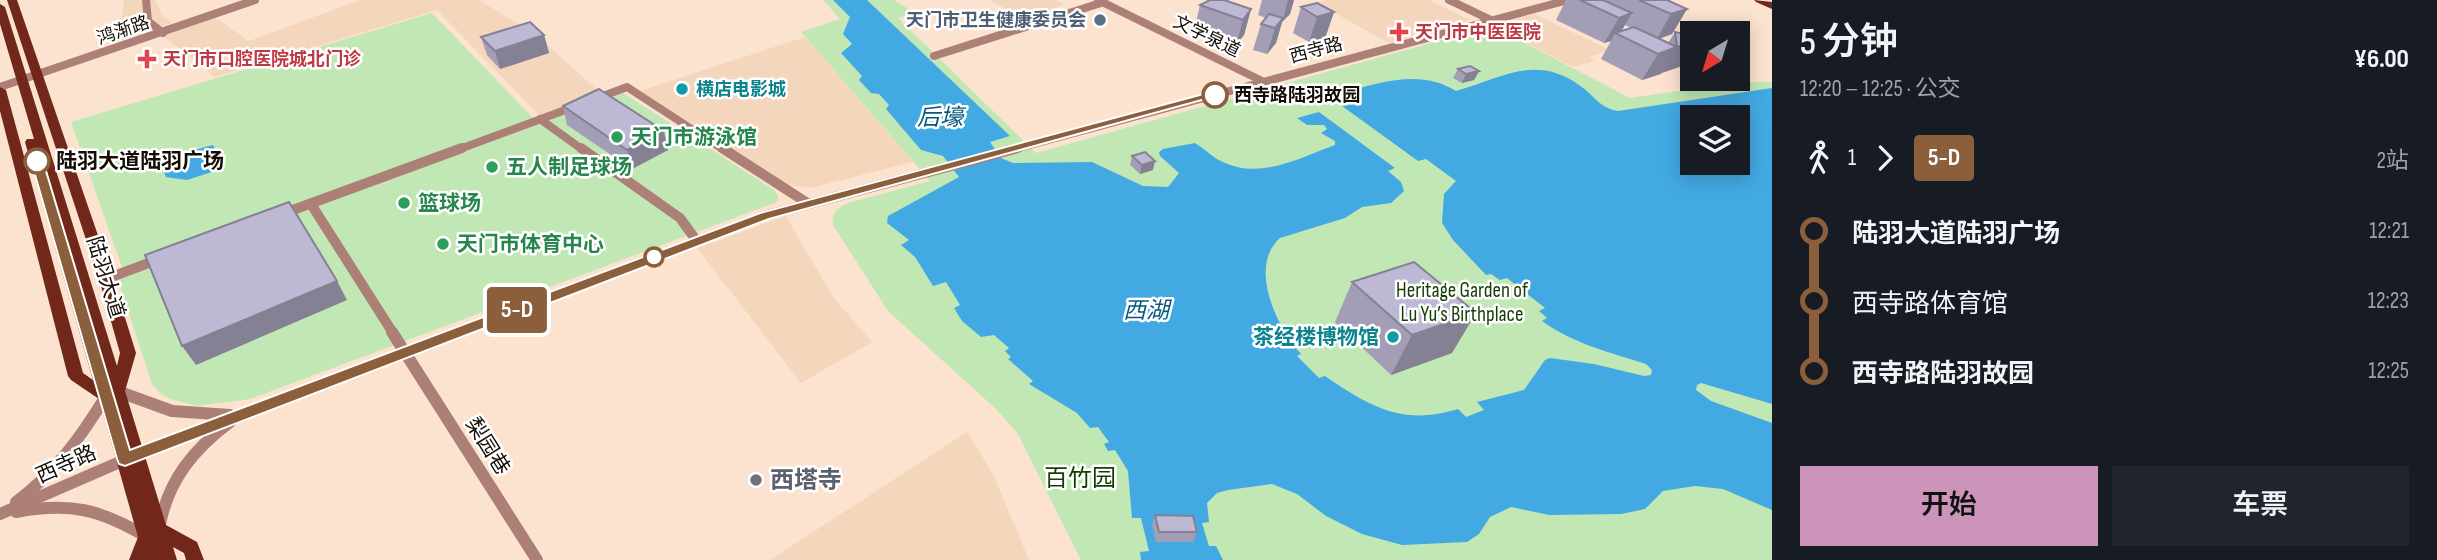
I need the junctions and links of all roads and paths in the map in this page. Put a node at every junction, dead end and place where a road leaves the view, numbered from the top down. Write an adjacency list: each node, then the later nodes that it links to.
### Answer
1 (12, 0): 13 (main road)
2 (146, 0): 9 (street)
3 (255, 0): 9 (street, 鸿渐路)
4 (1449, 0): 8 (street)
5 (1568, 0): 8 (street, 西寺路)
6 (1103, 1): 11 (street); 12 (street, 文学泉道)
7 (0, 7): 14 (main road, 陆羽大道)
8 (1491, 20): 12 (street, 西寺路)
9 (163, 33): 13 (street, 鸿渐路)
10 (0, 34): 14 (main road, 陆羽大道)
11 (934, 56)
12 (1264, 82): 18 (street, 西寺路)
13 (40, 83): 14 (main road); 16 (main road)
14 (9, 85): 20 (main road, 陆羽大道); 23 (main road); 25 (main road, 陆羽大道)
15 (540, 120): 17 (street); 18 (street); 21 (street)
16 (80, 204): 20 (main road); 24 (main road)
17 (310, 204): 19 (street); 26 (street, 梨园巷)
18 (809, 204): 21 (street, 西寺路)
19 (275, 217)
20 (66, 223): 27 (main road, 陆羽大道)
21 (696, 240): 26 (street, 西寺路)
22 (167, 257): 24 (street)
23 (44, 262): 25 (main road); 27 (main road)
24 (106, 279): 27 (main road)
25 (71, 281): 27 (main road, 陆羽大道)
26 (406, 353): 28 (street, 西寺路); 36 (street, 梨园巷)
27 (111, 393): 28 (street); 29 (main road, 陆羽大道); 30 (street)
28 (240, 415): 29 (street, 西寺路); 31 (street)
29 (130, 457): 30 (street, 西寺路); 31 (main road, 陆羽大道)
30 (0, 514): 31 (street)
31 (153, 533): 32 (main road); 33 (main road, 陆羽大道); 34 (main road, 陆羽大道); 35 (main road)
32 (138, 560)
33 (154, 560)
34 (168, 560)
35 (195, 560)
36 (537, 560)

